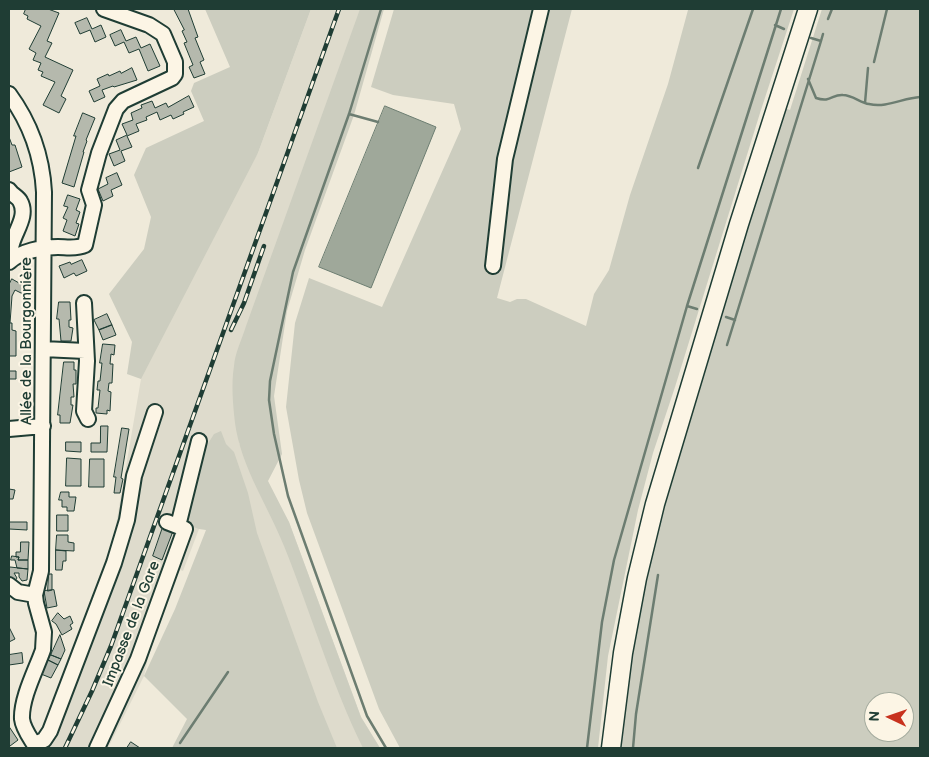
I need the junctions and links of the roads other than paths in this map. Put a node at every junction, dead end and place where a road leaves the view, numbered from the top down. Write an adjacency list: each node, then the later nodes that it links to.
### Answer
1 (104, 9): 6 (street)
2 (541, 9): 8 (street)
3 (808, 9): 21 (main road)
4 (9, 94): 6 (street, Allée de la Bourgonnière)
5 (9, 190): 7 (street)
6 (44, 249): 7 (street); 10 (street, Allée de la Bourgonnière)
7 (11, 260)
8 (493, 266)
9 (84, 303): 11 (street)
10 (43, 350): 11 (street); 14 (street, Allée de la Bourgonnière)
11 (85, 351): 13 (street)
12 (155, 412): 19 (street)
13 (88, 419)
14 (43, 426): 15 (street); 18 (street, Allée de la Bourgonnière)
15 (9, 429)
16 (199, 442): 20 (street, Impasse de la Gare)
17 (9, 585): 18 (street)
18 (36, 596): 19 (street)
19 (32, 746)
20 (97, 748)
21 (611, 748)

